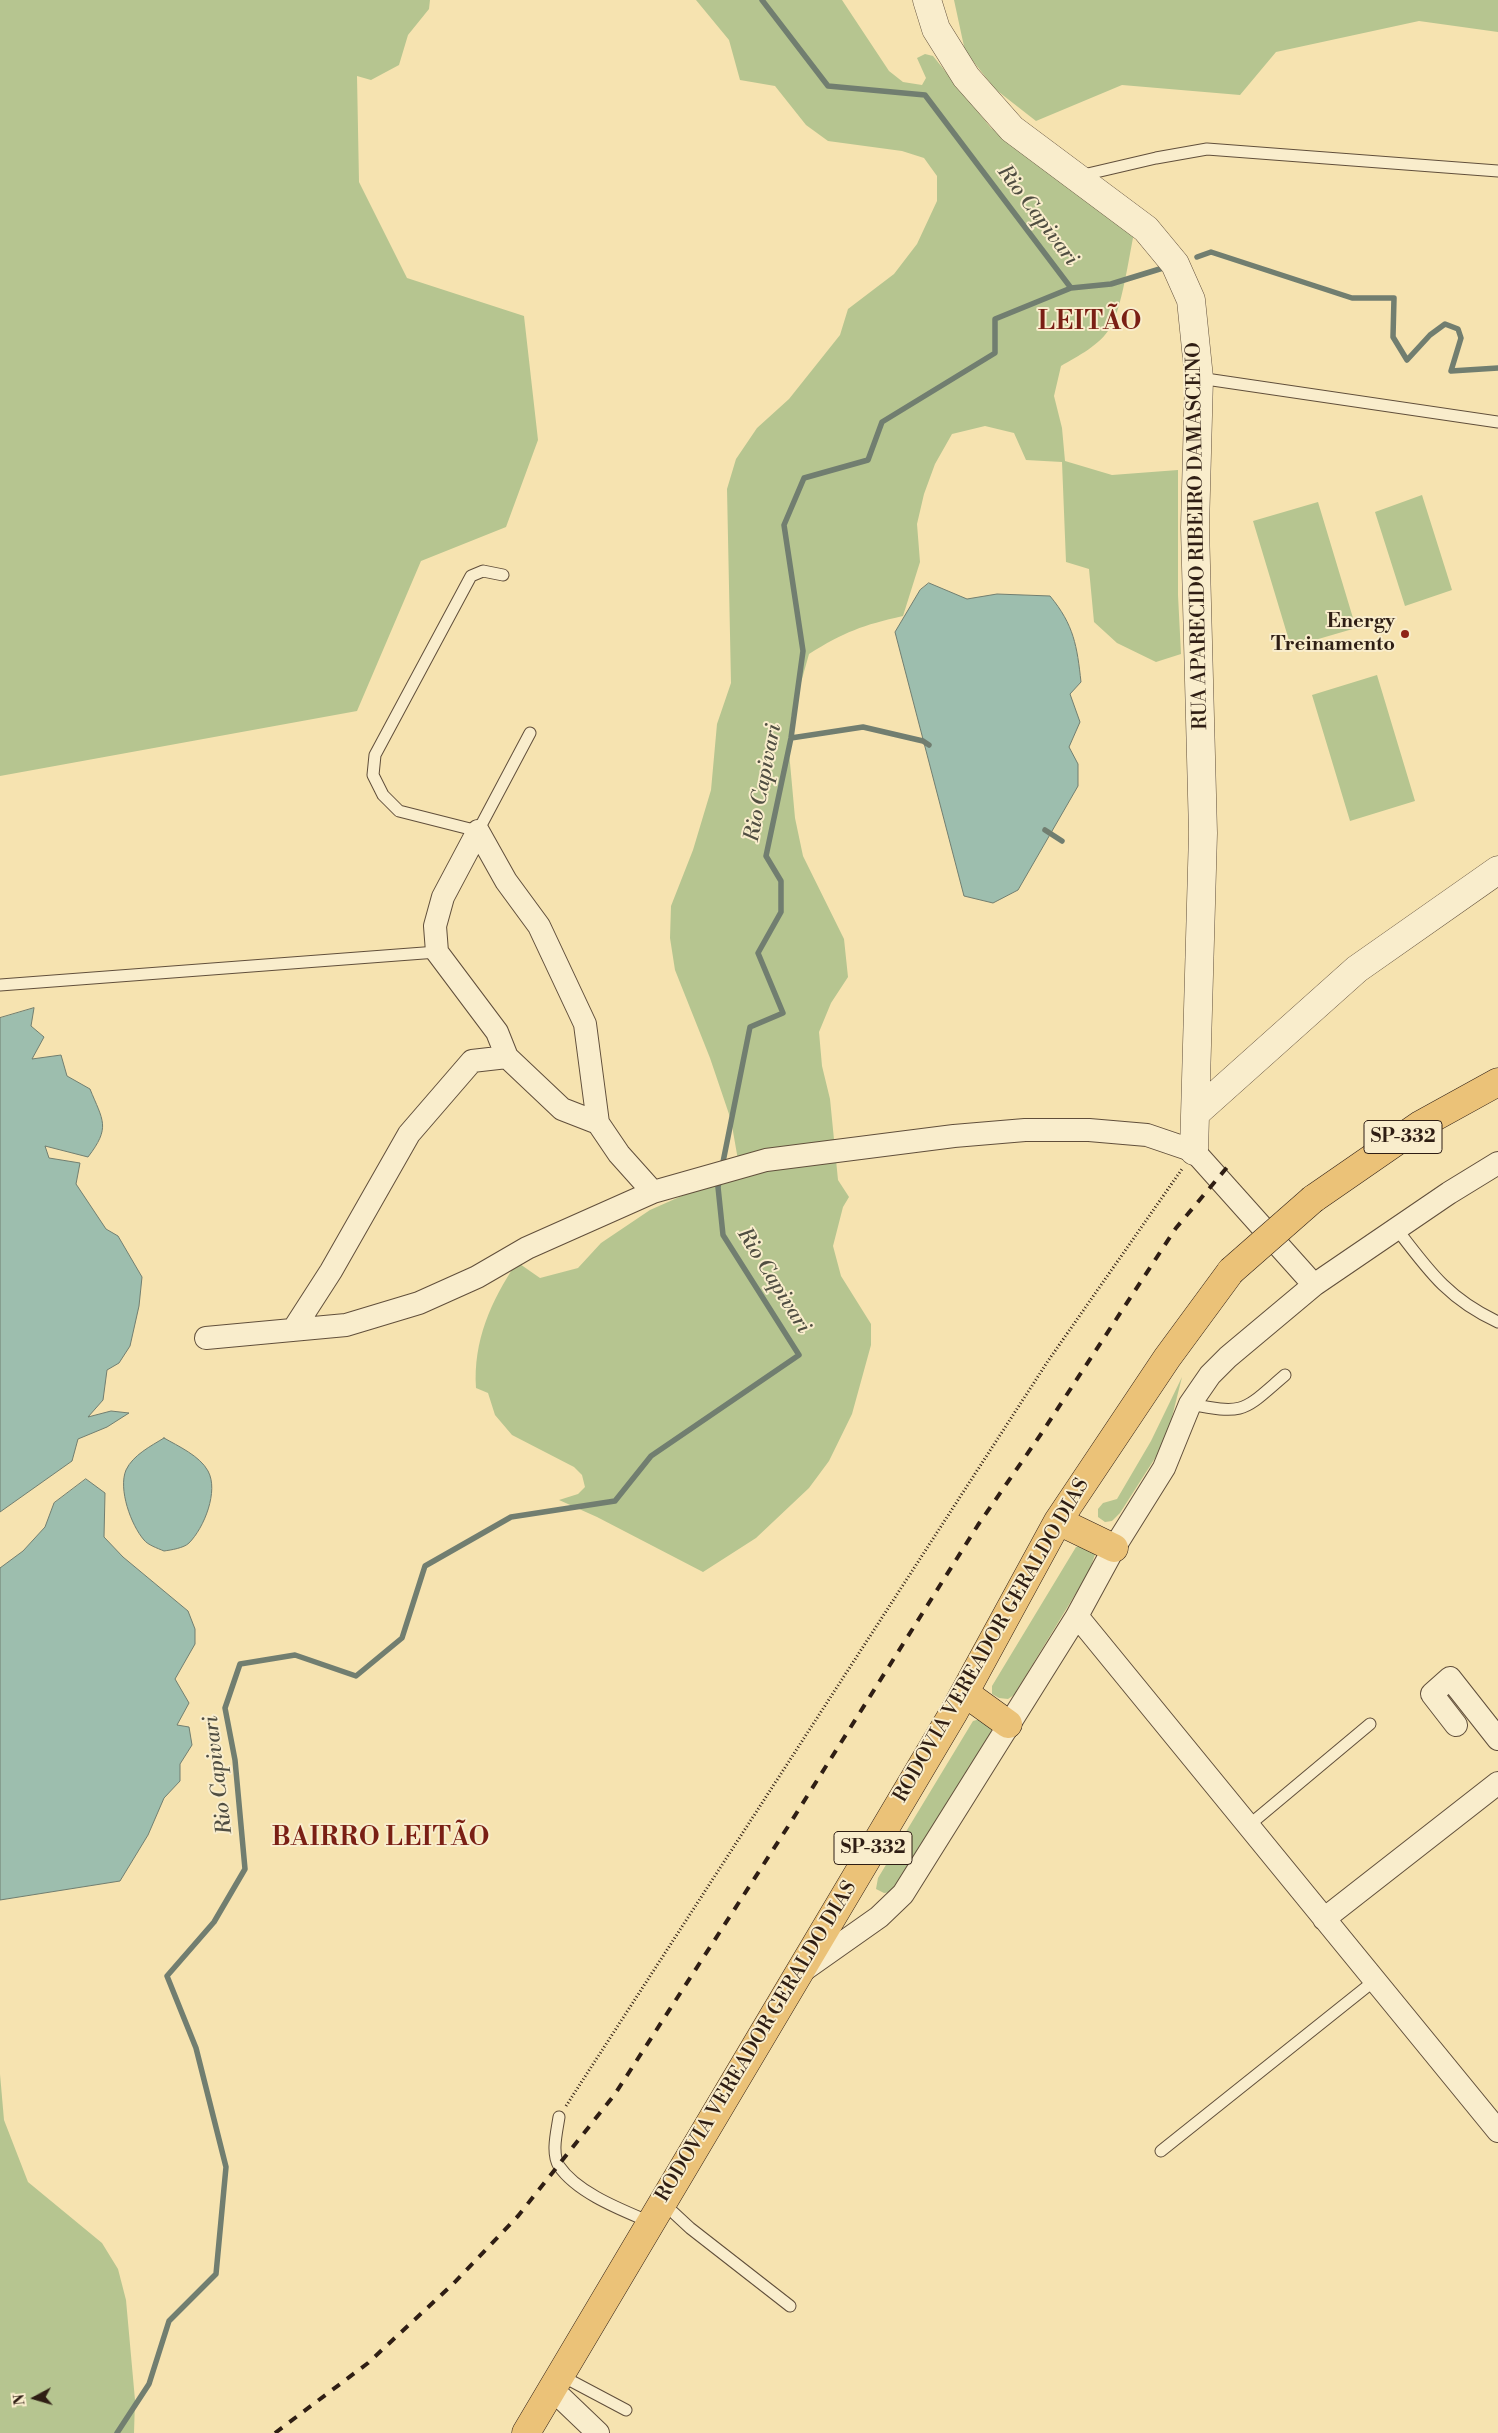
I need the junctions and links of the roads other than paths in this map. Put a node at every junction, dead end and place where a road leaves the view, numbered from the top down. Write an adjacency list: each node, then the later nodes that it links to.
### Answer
1 (927, 0): 3 (street, RUA APARECIDO RIBEIRO DAMASCENO)
2 (1498, 171): 3 (lane)
3 (1074, 177): 4 (street, RUA APARECIDO RIBEIRO DAMASCENO)
4 (1199, 378): 5 (lane); 14 (street, RUA APARECIDO RIBEIRO DAMASCENO)
5 (1498, 422)
6 (503, 575): 8 (lane)
7 (530, 733): 8 (lane)
8 (478, 831): 10 (street); 15 (street)
9 (1498, 870): 14 (street)
10 (437, 952): 11 (lane); 12 (street)
11 (0, 985)
12 (506, 1057): 15 (street); 22 (street)
13 (1498, 1082): 26 (main road, RODOVIA VEREADOR GERALDO DIAS / SP-332, bridge)
14 (1196, 1112): 16 (street, RUA APARECIDO RIBEIRO DAMASCENO)
15 (598, 1123): 18 (street)
16 (1199, 1156): 18 (street); 20 (street)
17 (1498, 1163): 19 (street)
18 (653, 1192): 22 (street)
19 (1396, 1228): 20 (street); 21 (lane)
20 (1314, 1285): 25 (street)
21 (1498, 1322)
22 (293, 1330): 23 (street)
23 (206, 1338)
24 (1285, 1375): 25 (lane)
25 (1190, 1404): 27 (street)
26 (1058, 1521): 27 (main road); 29 (main road, RODOVIA VEREADOR GERALDO DIAS / SP-332)
27 (1114, 1548): 28 (street)
28 (1077, 1616): 30 (street); 35 (street)
29 (965, 1693): 30 (main road); 37 (main road, RODOVIA VEREADOR GERALDO DIAS / SP-332)
30 (1008, 1724): 37 (street)
31 (1370, 1724): 35 (lane)
32 (1456, 1725): 33 (street)
33 (1498, 1739)
34 (1498, 1783): 36 (street)
35 (1248, 1826): 36 (street)
36 (1324, 1919): 38 (street)
37 (796, 1976): 42 (main road, RODOVIA VEREADOR GERALDO DIAS / SP-332)
38 (1374, 1981): 40 (street); 41 (lane)
39 (559, 2117): 42 (lane)
40 (1498, 2131)
41 (1162, 2151)
42 (656, 2212): 43 (lane); 44 (main road, RODOVIA VEREADOR GERALDO DIAS / SP-332)
43 (790, 2306)
44 (556, 2382): 45 (lane); 46 (main road, RODOVIA VEREADOR GERALDO DIAS / SP-332); 47 (street)
45 (626, 2410)
46 (526, 2433)
47 (598, 2433)

